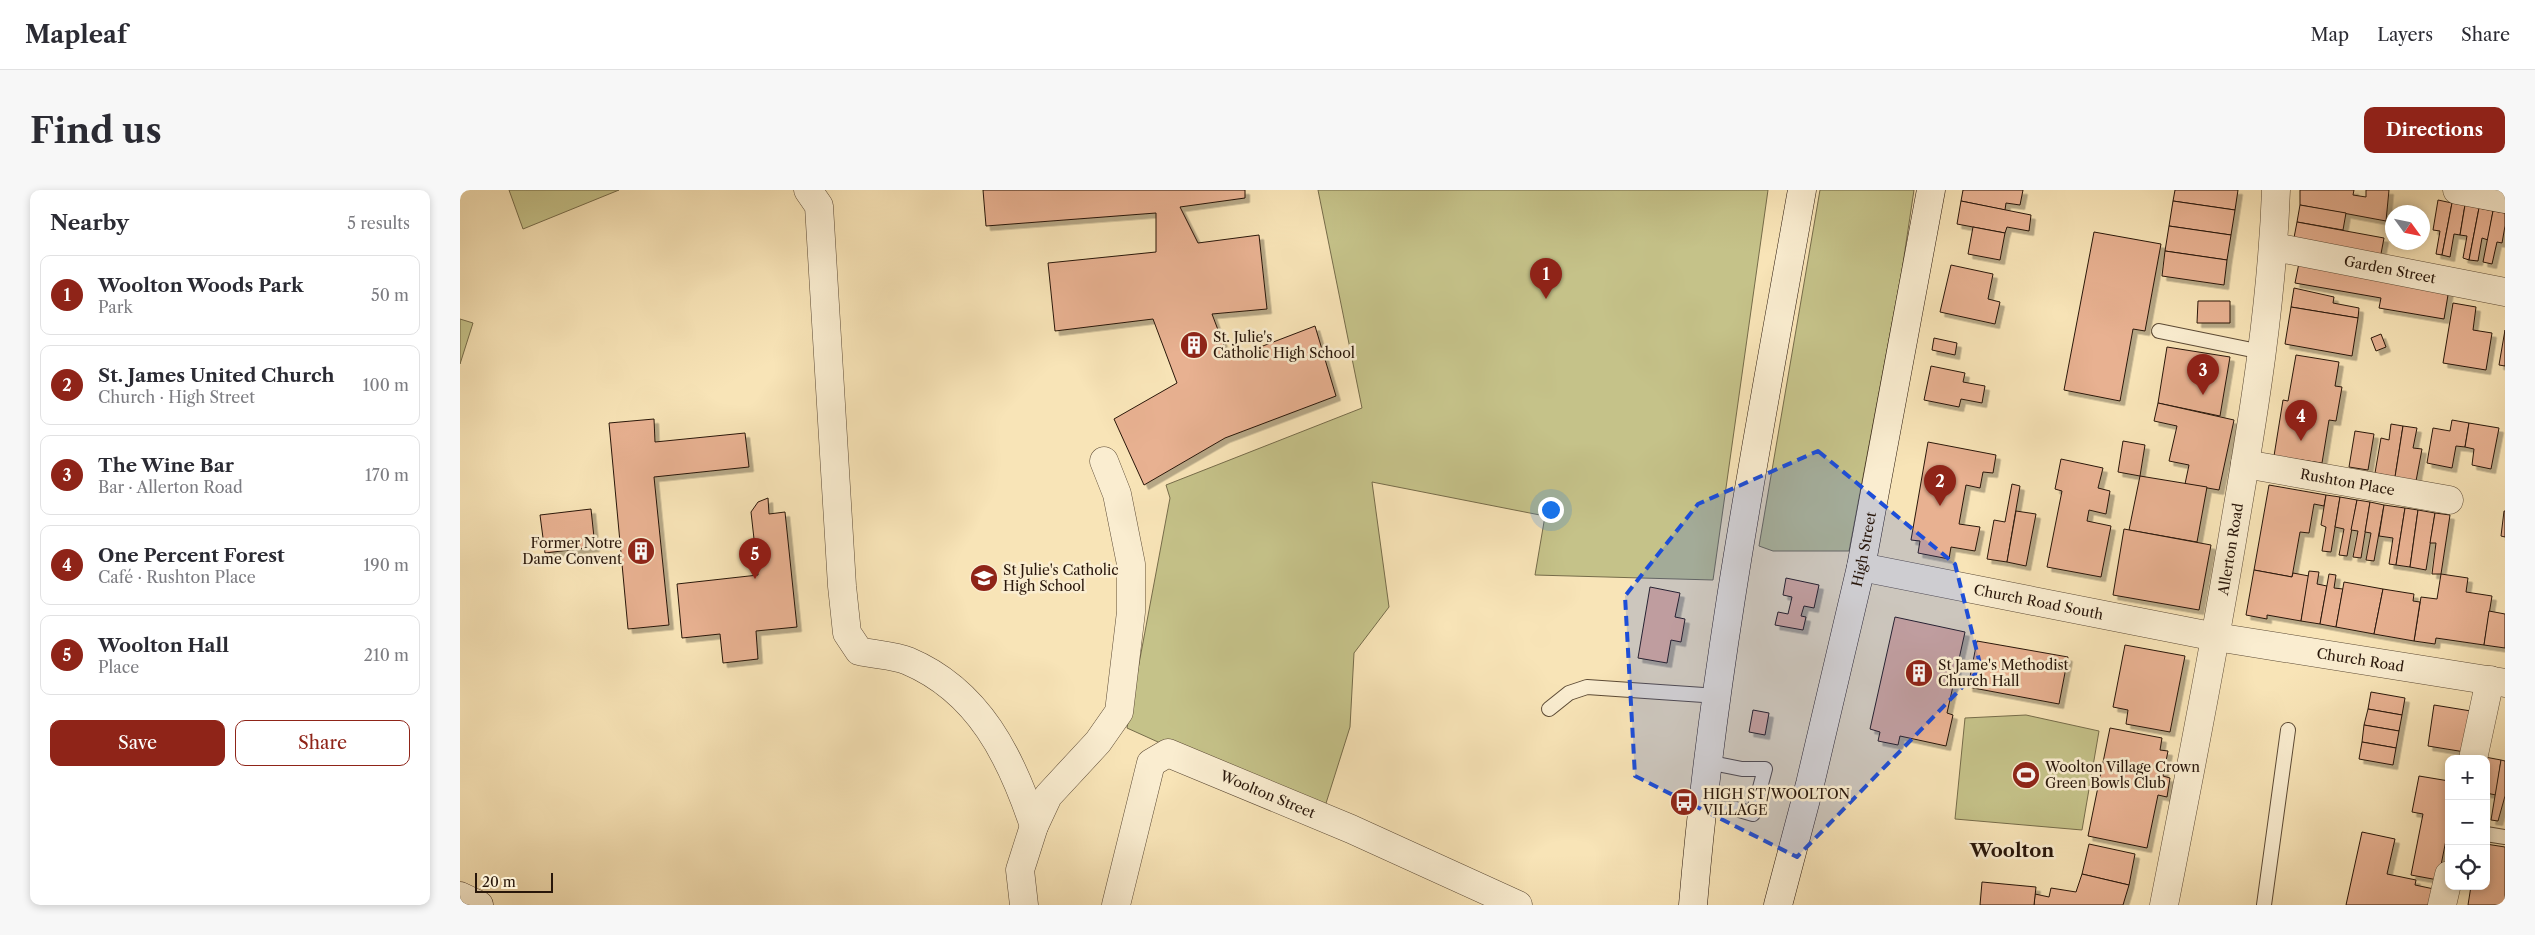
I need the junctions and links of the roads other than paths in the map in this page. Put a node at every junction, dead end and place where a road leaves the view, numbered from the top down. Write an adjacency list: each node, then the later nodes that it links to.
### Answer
1 (1802, 190): 17 (street)
2 (1931, 190): 14 (street, High Street)
3 (2276, 190): 7 (street, Allerton Road)
4 (2457, 190): 6 (street)
5 (815, 195): 23 (street)
6 (2502, 196)
7 (2274, 247): 8 (street, Garden Street); 10 (street, Allerton Road)
8 (2505, 292)
9 (2158, 332): 10 (lane)
10 (2262, 352): 12 (street, Allerton Road)
11 (1104, 461): 23 (street)
12 (2245, 464): 13 (street, Rushton Place); 15 (street, Allerton Road)
13 (2449, 500)
14 (1861, 567): 15 (street, Church Road South); 33 (street, High Street)
15 (2216, 636): 16 (street, Church Road); 34 (street, Allerton Road)
16 (2497, 682): 20 (street)
17 (1718, 696): 18 (lane); 21 (street)
18 (1549, 709)
19 (2288, 730): 35 (lane)
20 (2475, 755)
21 (1707, 762): 22 (street); 22 (lane)
22 (1702, 808): 32 (street)
23 (1034, 826): 29 (street)
24 (2490, 835): 25 (lane)
25 (2505, 837)
26 (2446, 890): 36 (street)
27 (460, 896): 28 (street)
28 (480, 905)
29 (1024, 905)
30 (1116, 905): 31 (street, Woolton Street)
31 (1518, 905)
32 (1693, 905)
33 (1778, 905)
34 (2164, 905)
35 (2264, 905)
36 (2442, 905)

